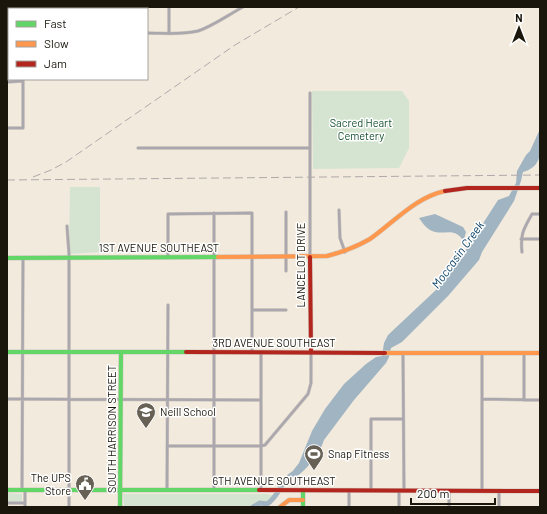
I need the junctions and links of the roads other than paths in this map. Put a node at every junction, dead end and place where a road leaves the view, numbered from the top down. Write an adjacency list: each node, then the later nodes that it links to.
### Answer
1 (169, 7): 4 (street)
2 (242, 7): 4 (street)
3 (148, 33): 4 (street)
4 (169, 33)
5 (23, 80): 6 (street); 8 (street)
6 (7, 82)
7 (310, 93): 10 (street, LANCELOT DRIVE)
8 (7, 128)
9 (138, 148): 10 (street)
10 (310, 148): 25 (street, LANCELOT DRIVE)
11 (540, 188): 19 (main road, 1ST AVENUE SOUTHEAST)
12 (339, 210): 19 (street)
13 (286, 212): 24 (street)
14 (214, 213): 21 (street); 22 (street); 23 (street)
15 (540, 214): 17 (street)
16 (67, 226): 28 (street)
17 (521, 239): 18 (street); 20 (street)
18 (540, 239)
19 (345, 252): 25 (main road, 1ST AVENUE SOUTHEAST)
20 (522, 252)
21 (168, 257): 22 (main road, 1ST AVENUE SOUTHEAST); 28 (main road, 1ST AVENUE SOUTHEAST)
22 (214, 257): 23 (main road, 1ST AVENUE SOUTHEAST); 38 (street)
23 (252, 257): 24 (main road, 1ST AVENUE SOUTHEAST); 31 (street)
24 (286, 257): 25 (main road, 1ST AVENUE SOUTHEAST); 29 (street)
25 (310, 257): 42 (main road, LANCELOT DRIVE)
26 (7, 258): 27 (main road, 1ST AVENUE SOUTHEAST)
27 (23, 258): 28 (main road, 1ST AVENUE SOUTHEAST); 34 (street)
28 (69, 258): 35 (street)
29 (286, 272)
30 (168, 305): 37 (street)
31 (252, 310): 32 (street); 40 (street)
32 (286, 310)
33 (7, 352): 34 (main road, 3RD AVENUE SOUTHEAST)
34 (23, 352): 35 (main road, 3RD AVENUE SOUTHEAST); 47 (street)
35 (70, 352): 36 (main road, 3RD AVENUE SOUTHEAST); 48 (street)
36 (121, 352): 37 (main road, 3RD AVENUE SOUTHEAST); 49 (main road, SOUTH HARRISON STREET)
37 (168, 352): 38 (main road, 3RD AVENUE SOUTHEAST); 50 (street)
38 (214, 352): 40 (main road, 3RD AVENUE SOUTHEAST); 51 (street)
39 (403, 352): 42 (main road, 3RD AVENUE SOUTHEAST); 43 (main road, 3RD AVENUE SOUTHEAST); 56 (street)
40 (252, 353): 41 (main road, 3RD AVENUE SOUTHEAST)
41 (261, 353): 42 (main road, 3RD AVENUE SOUTHEAST); 53 (street)
42 (311, 353): 59 (street)
43 (482, 353): 44 (main road, 3RD AVENUE SOUTHEAST); 52 (street)
44 (524, 353): 45 (main road, 3RD AVENUE SOUTHEAST); 54 (street)
45 (540, 353)
46 (7, 399): 47 (street)
47 (23, 399): 48 (street); 61 (street)
48 (69, 399): 49 (street); 62 (street)
49 (121, 399): 50 (street); 63 (main road, SOUTH HARRISON STREET)
50 (168, 399): 51 (street); 57 (street)
51 (214, 399): 53 (street); 58 (street)
52 (482, 399): 54 (street); 72 (street)
53 (261, 400): 59 (street)
54 (524, 400): 55 (street)
55 (540, 400)
56 (403, 419): 69 (street); 70 (street)
57 (167, 446): 58 (street); 64 (street)
58 (214, 446): 59 (street); 65 (street)
59 (261, 446): 66 (street)
60 (7, 490): 61 (main road, 6TH AVENUE SOUTHEAST)
61 (24, 490): 62 (main road, 6TH AVENUE SOUTHEAST); 77 (street)
62 (69, 490): 63 (main road, 6TH AVENUE SOUTHEAST); 78 (street)
63 (120, 490): 64 (main road, 6TH AVENUE SOUTHEAST); 79 (main road, SOUTH HARRISON STREET)
64 (167, 490): 65 (main road, 6TH AVENUE SOUTHEAST)
65 (214, 490): 66 (main road, 6TH AVENUE SOUTHEAST)
66 (261, 490): 67 (main road, 6TH AVENUE SOUTHEAST)
67 (303, 490): 68 (main road, 6TH AVENUE SOUTHEAST); 75 (main road)
68 (349, 490): 69 (main road, 6TH AVENUE SOUTHEAST); 82 (street)
69 (371, 490): 70 (main road, 6TH AVENUE SOUTHEAST)
70 (401, 490): 71 (main road, 6TH AVENUE SOUTHEAST); 83 (street)
71 (449, 490): 72 (main road, 6TH AVENUE SOUTHEAST); 84 (street)
72 (482, 491): 73 (main road, 6TH AVENUE SOUTHEAST)
73 (499, 491): 74 (main road, 6TH AVENUE SOUTHEAST); 85 (street)
74 (540, 491)
75 (303, 500): 80 (main road); 81 (main road)
76 (7, 503): 77 (street)
77 (25, 505)
78 (69, 507)
79 (120, 507)
80 (280, 507)
81 (303, 507)
82 (349, 507)
83 (399, 507)
84 (449, 507)
85 (499, 507)

